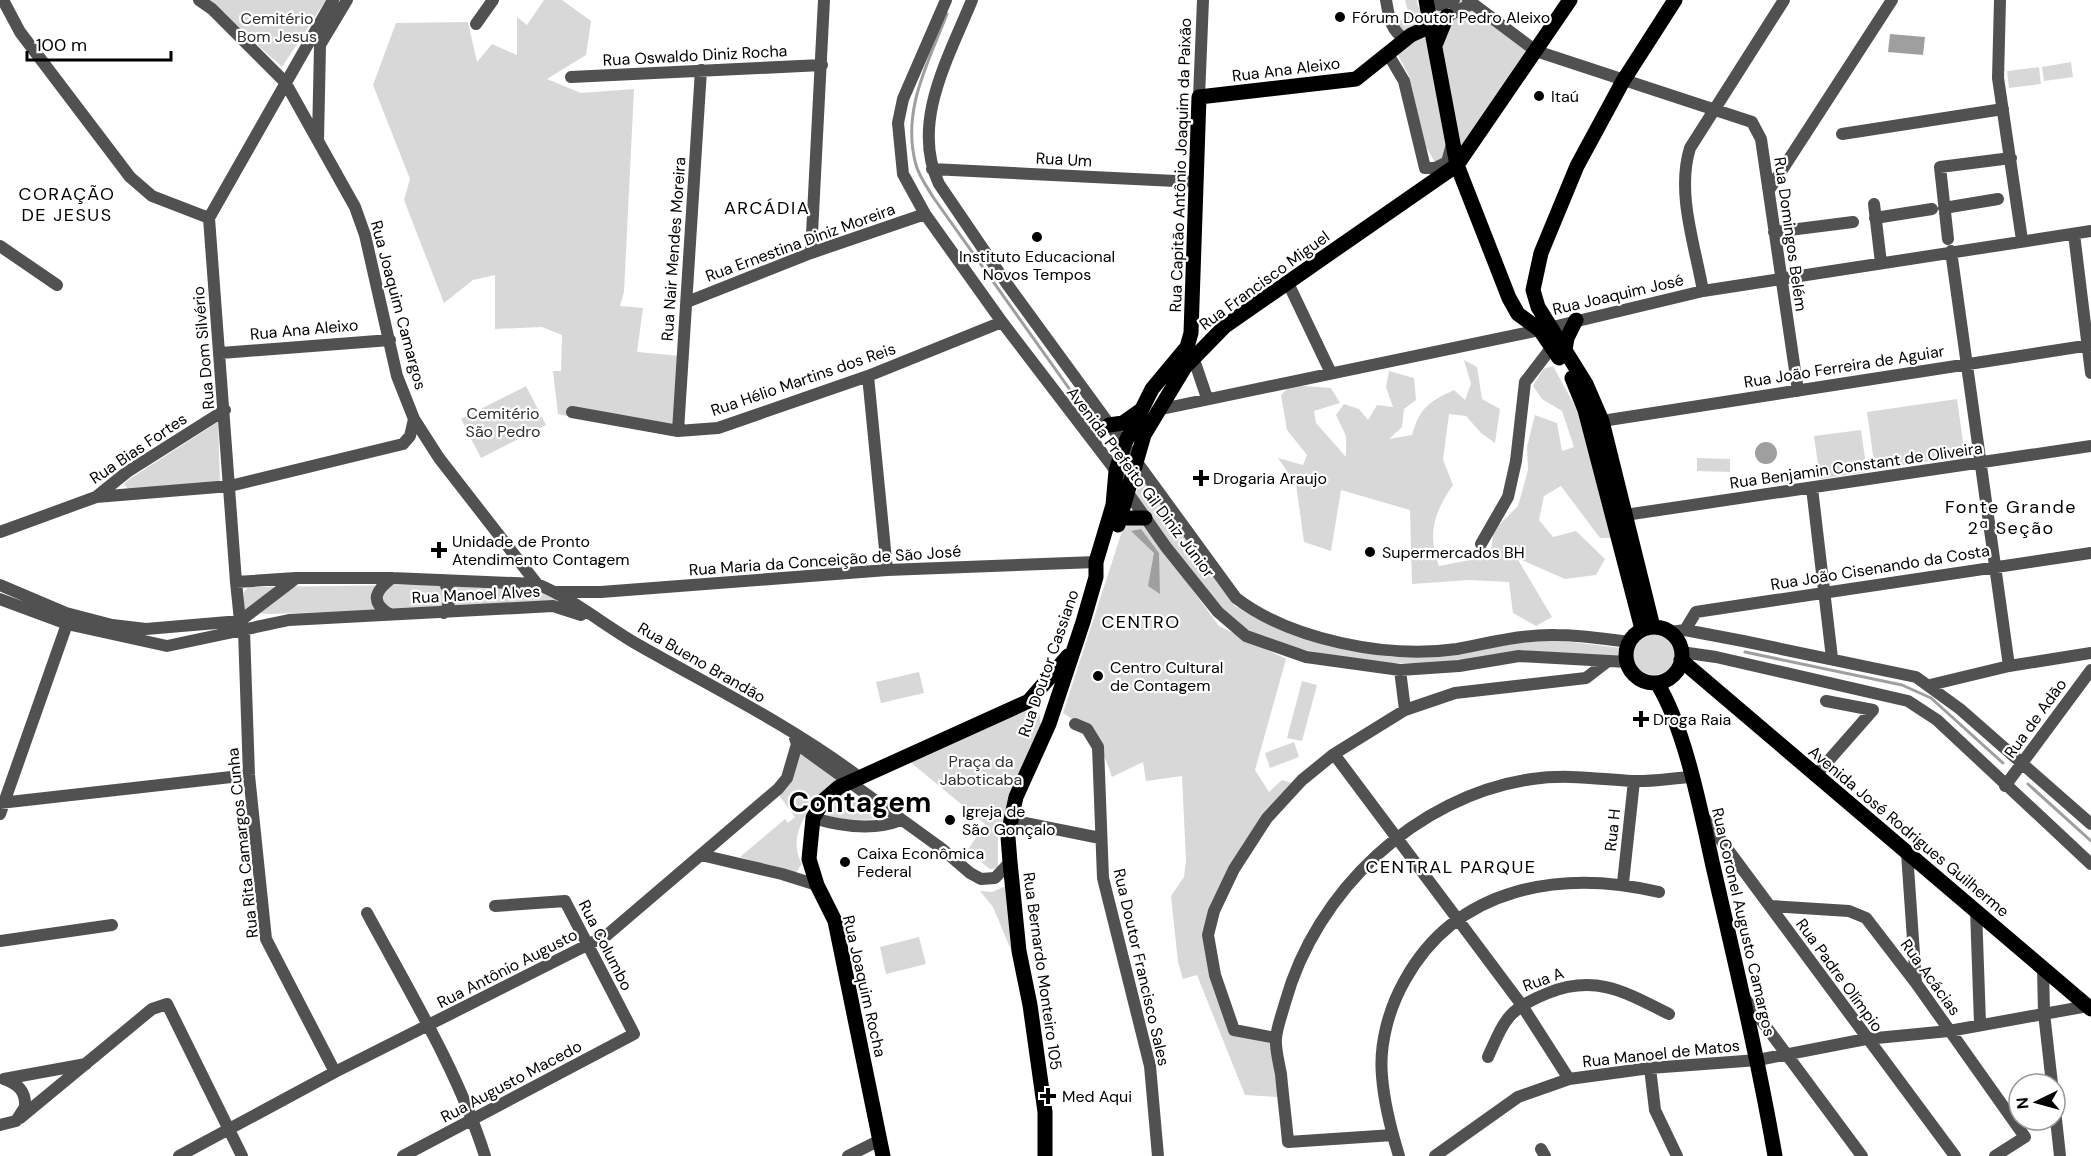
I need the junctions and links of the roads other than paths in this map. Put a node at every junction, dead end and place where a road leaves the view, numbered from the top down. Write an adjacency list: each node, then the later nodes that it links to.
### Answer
1 (3, 0): 48 (street)
2 (199, 0): 30 (street, Rua Joaquim Camargos)
3 (333, 0): 30 (street)
4 (346, 0): 35 (street)
5 (492, 0): 20 (street)
6 (824, 0): 26 (street)
7 (946, 0): 47 (street, Avenida Prefeito Gil Diniz Júnior)
8 (972, 0): 40 (street, Avenida Prefeito Gil Diniz Júnior)
9 (1203, 0): 31 (street, Rua Capitão Antônio Joaquim da Paixão)
10 (1386, 0): 22 (street)
11 (1454, 0): 17 (street)
12 (1570, 0): 24 (main road)
13 (1675, 0): 29 (main road)
14 (1784, 0): 32 (street)
15 (1892, 0): 43 (street)
16 (2000, 0): 33 (street)
17 (1426, 1): 21 (main road)
18 (1470, 2): 19 (street); 24 (street, Rua Domingos Belém)
19 (1447, 16): 21 (street); 23 (main road)
20 (476, 24)
21 (1431, 26): 22 (main road, Rua Ana Aleixo); 23 (main road)
22 (1406, 39): 25 (main road, Rua Ana Aleixo)
23 (1436, 46): 36 (main road)
24 (1536, 51): 29 (street, Rua Domingos Belém); 38 (main road)
25 (1388, 54): 31 (main road, Rua Ana Aleixo); 39 (street)
26 (822, 65): 27 (street, Rua Oswaldo Diniz Rocha); 58 (street)
27 (701, 70): 28 (street, Rua Oswaldo Diniz Rocha); 66 (street, Rua Nair Mendes Moreira)
28 (571, 77)
29 (1623, 81): 32 (street, Rua Domingos Belém); 63 (main road)
30 (285, 82): 35 (street, Rua Joaquim Camargos); 48 (street)
31 (1199, 97): 41 (main road, Rua Capitão Antônio Joaquim da Paixão)
32 (1714, 108): 43 (street, Rua Domingos Belém); 64 (street)
33 (2003, 109): 34 (street); 37 (street)
34 (1842, 134)
35 (318, 141): 72 (street, Rua Joaquim Camargos)
36 (1452, 144): 38 (main road); 39 (street)
37 (2011, 158): 46 (street); 55 (street)
38 (1457, 165): 42 (main road, Rua Francisco Miguel); 65 (main road)
39 (1425, 168): 42 (street)
40 (932, 169): 41 (street, Rua Um); 89 (street, Avenida Prefeito Gil Diniz Júnior)
41 (1196, 182): 67 (main road, Rua Capitão Antônio Joaquim da Paixão)
42 (1429, 184): 61 (main road, Rua Francisco Miguel)
43 (1769, 190): 52 (street, Rua Domingos Belém)
44 (1998, 199): 46 (street)
45 (1874, 204): 49 (street)
46 (1938, 208): 49 (street); 54 (street)
47 (925, 214): 58 (street, Rua Ernestina Diniz Moreira); 69 (street, Avenida Prefeito Gil Diniz Júnior)
48 (209, 218): 76 (street, Rua Dom Silvério)
49 (1875, 218): 59 (street)
50 (1853, 222): 52 (street)
51 (2091, 231): 53 (street, Rua Joaquim José)
52 (1774, 232): 60 (street, Rua Domingos Belém)
53 (2074, 234): 55 (street, Rua Joaquim José); 73 (street)
54 (1948, 238)
55 (2022, 240): 57 (street, Rua Joaquim José)
56 (0, 246): 62 (street)
57 (1951, 251): 59 (street, Rua Joaquim José); 77 (street)
58 (811, 253): 66 (street, Rua Ernestina Diniz Moreira)
59 (1881, 263): 60 (street, Rua Joaquim José)
60 (1780, 278): 64 (street, Rua Joaquim José); 81 (street, Rua Domingos Belém)
61 (1288, 283): 70 (main road, Rua Francisco Miguel); 78 (street)
62 (57, 285)
63 (1533, 290): 65 (main road); 71 (main road)
64 (1703, 291): 68 (street, Rua Joaquim José)
65 (1509, 298): 71 (main road)
66 (687, 302): 90 (street, Rua Nair Mendes Moreira)
67 (1193, 316): 70 (main road); 75 (main road, Rua Capitão Antônio Joaquim da Paixão)
68 (1576, 320): 71 (street, Rua Joaquim José); 74 (main road)
69 (1002, 322): 80 (street, Rua Hélio Martins dos Reis); 95 (street, Avenida Prefeito Gil Diniz Júnior)
70 (1225, 326): 75 (main road, Rua Francisco Miguel)
71 (1546, 328): 74 (main road); 78 (street, Rua Joaquim José)
72 (390, 340): 76 (street, Rua Ana Aleixo); 87 (street, Rua Joaquim Camargos)
73 (2089, 345): 77 (street, Rua João Ferreira de Aguiar); 79 (street)
74 (1559, 348): 88 (main road); 106 (street); 125 (main road)
75 (1191, 351): 82 (street, Rua Capitão Antônio Joaquim da Paixão); 84 (main road, Rua Francisco Miguel); 85 (main road, Rua Francisco Miguel)
76 (221, 353): 83 (street, Rua Dom Silvério)
77 (1965, 363): 81 (street, Rua João Ferreira de Aguiar); 94 (street)
78 (1331, 373): 82 (street, Rua Joaquim José)
79 (2091, 373)
80 (868, 376): 90 (street, Rua Hélio Martins dos Reis); 110 (street)
81 (1798, 391): 88 (street, Rua João Ferreira de Aguiar)
82 (1207, 398): 84 (street, Rua Joaquim José)
83 (225, 410): 96 (street, Rua Bias Fortes); 97 (street, Rua Dom Silvério)
84 (1157, 410): 93 (main road, Rua Francisco Miguel)
85 (1140, 411): 89 (main road); 91 (main road, Rua Francisco Miguel)
86 (572, 412): 90 (street, Rua Hélio Martins dos Reis)
87 (414, 419): 97 (street); 115 (street, Rua Joaquim Camargos)
88 (1602, 421): 102 (main road)
89 (1109, 424): 91 (street, Avenida Prefeito Gil Diniz Júnior)
90 (678, 430)
91 (1124, 446): 93 (street, Avenida Prefeito Gil Diniz Júnior); 95 (main road, Rua Francisco Miguel)
92 (2091, 446): 94 (street, Rua Benjamin Constant de Oliveira)
93 (1137, 463): 99 (main road, Rua Doutor Cassiano); 126 (street, Avenida Prefeito Gil Diniz Júnior)
94 (1980, 464): 98 (street, Rua Benjamin Constant de Oliveira); 108 (street)
95 (1116, 471): 99 (street, Avenida Prefeito Gil Diniz Júnior); 109 (main road, Rua Doutor Cassiano)
96 (127, 472): 100 (street); 101 (street, Rua Bias Fortes)
97 (230, 486): 100 (street); 114 (street, Rua Dom Silvério)
98 (1812, 488): 102 (street, Rua Benjamin Constant de Oliveira); 118 (street)
99 (1128, 493): 103 (main road, Rua Doutor Cassiano); 104 (street, Avenida Prefeito Gil Diniz Júnior)
100 (121, 495): 101 (street)
101 (96, 496): 105 (street, Rua Bias Fortes)
102 (1625, 515): 125 (main road)
103 (1120, 518): 104 (main road); 109 (main road, Rua Doutor Cassiano)
104 (1145, 518): 131 (street, Avenida Prefeito Gil Diniz Júnior)
105 (0, 532)
106 (1481, 544)
107 (2091, 553): 108 (street, Rua João Cisenando da Costa)
108 (1994, 566): 118 (street, Rua João Cisenando da Costa); 138 (street)
109 (1096, 569): 110 (street, Rua Maria da Conceição de São José); 130 (main road, Rua Doutor Cassiano)
110 (887, 570): 117 (street, Rua Maria da Conceição de São José)
111 (296, 578): 112 (street, Rua Manoel Alves); 114 (street, Rua Manoel Alves); 124 (street)
112 (392, 578): 113 (street, Rua Manoel Alves); 121 (street)
113 (442, 580): 115 (street, Rua Manoel Alves); 120 (street)
114 (236, 582): 124 (street, Rua Dom Silvério)
115 (537, 584): 117 (street, Rua Manoel Alves)
116 (0, 585): 124 (street, Rua Manoel Alves)
117 (556, 592): 122 (street, Rua Manoel Alves)
118 (1823, 592): 127 (street, Rua João Cisenando da Costa); 134 (street)
119 (0, 599): 123 (street, Rua Manoel Alves)
120 (444, 612): 121 (street, Rua Manoel Alves); 122 (street, Rua Manoel Alves)
121 (388, 614): 124 (street, Rua Manoel Alves)
122 (594, 619): 149 (street, Rua Bueno Brandão)
123 (67, 624): 124 (street, Rua Manoel Alves); 158 (street)
124 (242, 626): 152 (street, Rua Rita Camargos Cunha)
125 (1647, 628): 127 (main road); 129 (main road)
126 (1299, 629): 128 (street, Avenida Prefeito Gil Diniz Júnior); 131 (street)
127 (1678, 631): 133 (main road); 134 (street)
128 (1323, 637): 129 (street, Avenida Prefeito Gil Diniz Júnior); 135 (street)
129 (1629, 642): 137 (main road)
130 (1072, 652): 144 (main road); 147 (main road, Rua Doutor Cassiano)
131 (1294, 653): 135 (street, Avenida Prefeito Gil Diniz Júnior)
132 (2091, 653): 138 (street)
133 (1681, 656): 141 (main road); 142 (main road, Avenida José Rodrigues Guilherme); 157 (street)
134 (1832, 658): 143 (street)
135 (1321, 659): 139 (street, Avenida Prefeito Gil Diniz Júnior)
136 (1608, 661): 137 (street, Avenida Prefeito Gil Diniz Júnior); 139 (street, Avenida Prefeito Gil Diniz Júnior); 146 (street)
137 (1627, 662): 141 (main road)
138 (2009, 666): 143 (street)
139 (1400, 669): 146 (street)
140 (2091, 670): 151 (street, Rua de Adão)
141 (1667, 678): 142 (main road, Avenida José Rodrigues Guilherme); 154 (main road, Rua Coronel Augusto Camargos)
142 (1704, 682): 153 (main road, Avenida José Rodrigues Guilherme)
143 (1930, 685): 151 (street)
144 (1029, 700): 147 (main road); 155 (main road, Rua Joaquim Rocha)
145 (1826, 702): 153 (street)
146 (1405, 710): 150 (street)
147 (1049, 724): 162 (main road, Rua Doutor Cassiano)
148 (1075, 724): 164 (street, Rua Doutor Francisco Sales)
149 (796, 739): 155 (street, Rua Bueno Brandão); 167 (street, Rua Antônio Augusto)
150 (1334, 754): 165 (street); 194 (street)
151 (2021, 764): 157 (street, Rua de Adão); 163 (street)
152 (249, 775): 158 (street); 201 (street, Rua Rita Camargos Cunha)
153 (1815, 776): 166 (main road, Avenida José Rodrigues Guilherme)
154 (1691, 777): 156 (street); 159 (main road, Rua Coronel Augusto Camargos)
155 (855, 779): 160 (main road, Rua Joaquim Rocha); 161 (street, Rua Bueno Brandão)
156 (1634, 781): 165 (street); 172 (street, Rua H)
157 (2005, 786): 169 (street)
158 (1, 806)
159 (1700, 812): 176 (street, Rua Padre Olímpio); 185 (main road, Rua Coronel Augusto Camargos)
160 (813, 818): 161 (street); 170 (main road, Rua Joaquim Rocha)
161 (901, 820): 168 (street, Rua Bueno Brandão)
162 (1011, 820): 164 (street); 168 (main road, Rua Doutor Cassiano)
163 (2091, 824)
164 (1100, 838): 220 (street, Rua Doutor Francisco Sales)
165 (1397, 839): 179 (street); 194 (street)
166 (1907, 853): 177 (main road, Avenida José Rodrigues Guilherme); 184 (street)
167 (701, 855): 171 (street); 182 (street, Rua Antônio Augusto)
168 (1010, 862): 219 (main road, Rua Bernardo Monteiro 105)
169 (2091, 864)
170 (811, 868): 171 (street); 173 (main road, Rua Joaquim Rocha)
171 (798, 879): 173 (street)
172 (1623, 883): 174 (street); 179 (street)
173 (817, 885): 211 (main road, Rua Joaquim Rocha)
174 (1659, 892)
175 (495, 906): 182 (street, Rua Columbo)
176 (1770, 906): 184 (street, Rua Acácias); 195 (street, Rua Padre Olímpio)
177 (1976, 910): 183 (main road, Avenida José Rodrigues Guilherme); 190 (street)
178 (367, 913): 191 (street)
179 (1458, 920): 186 (street); 210 (street)
180 (112, 925): 181 (street)
181 (0, 940)
182 (587, 947): 191 (street, Rua Antônio Augusto); 193 (street, Rua Columbo)
183 (2043, 967): 187 (main road, Avenida José Rodrigues Guilherme); 188 (street)
184 (1916, 983): 192 (street, Rua Acácias)
185 (1743, 996): 196 (street); 198 (main road, Rua Coronel Augusto Camargos)
186 (1521, 1004): 189 (street, Rua A); 197 (street, Rua A); 204 (street)
187 (2089, 1007): 188 (street, Rua Manoel de Matos)
188 (2044, 1013): 190 (street, Rua Manoel de Matos); 202 (street)
189 (1669, 1014)
190 (1980, 1023): 192 (street, Rua Manoel de Matos)
191 (428, 1026): 201 (street, Rua Antônio Augusto); 205 (street)
192 (1949, 1031): 195 (street, Rua Manoel de Matos); 226 (street, Rua Acácias)
193 (634, 1034): 205 (street, Rua Augusto Macedo)
194 (1276, 1038): 210 (street)
195 (1866, 1039): 196 (street, Rua Manoel de Matos); 225 (street, Rua Padre Olímpio)
196 (1786, 1055): 198 (street, Rua Manoel de Matos); 224 (street)
197 (1488, 1056)
198 (1758, 1060): 200 (street, Rua Manoel de Matos); 223 (main road, Rua Coronel Augusto Camargos)
199 (87, 1063): 203 (street); 206 (street); 207 (street)
200 (1650, 1068): 204 (street, Rua Manoel de Matos); 212 (street)
201 (335, 1072): 207 (street, Rua Antônio Augusto)
202 (2051, 1072)
203 (2, 1079): 206 (street)
204 (1569, 1079): 222 (street, Rua Manoel de Matos)
205 (472, 1120): 215 (street, Rua Augusto Macedo); 216 (street)
206 (11, 1122): 209 (street)
207 (229, 1128): 213 (street, Rua Antônio Augusto); 214 (street)
208 (2057, 1132): 227 (street)
209 (0, 1133)
210 (1393, 1135): 221 (street)
211 (880, 1140): 217 (street); 218 (main road, Rua Joaquim Rocha)
212 (1675, 1155)
213 (179, 1156)
214 (242, 1156)
215 (403, 1156)
216 (485, 1156)
217 (848, 1156)
218 (883, 1156)
219 (1045, 1156)
220 (1158, 1156)
221 (1399, 1156)
222 (1435, 1156)
223 (1775, 1156)
224 (1862, 1156)
225 (1955, 1156)
226 (1995, 1156)
227 (2060, 1156)

